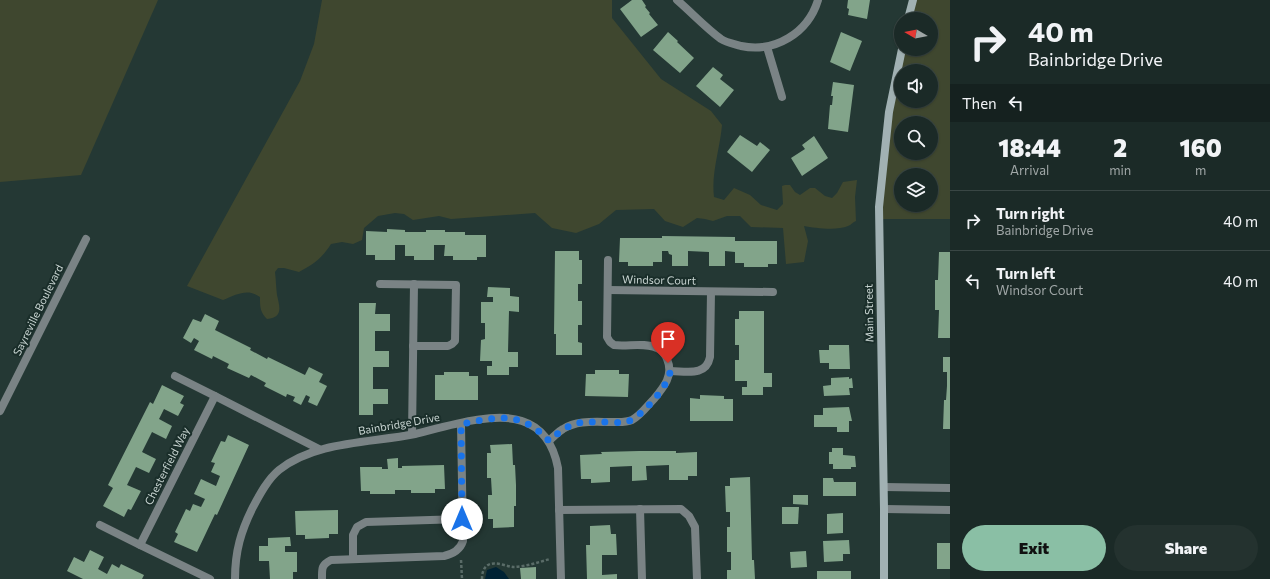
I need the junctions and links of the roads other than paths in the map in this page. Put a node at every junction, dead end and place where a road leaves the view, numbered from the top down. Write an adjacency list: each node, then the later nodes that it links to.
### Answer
1 (677, 0): 5 (street)
2 (818, 0): 5 (street)
3 (913, 0): 4 (main road)
4 (910, 12)
5 (767, 47): 7 (street)
6 (901, 56): 24 (main road, Main Street)
7 (782, 97)
8 (86, 239): 19 (street, Sayreville Boulevard)
9 (608, 260): 12 (street, Windsor Court)
10 (380, 284): 11 (street)
11 (414, 284): 15 (street); 15 (street)
12 (608, 290): 13 (street, Windsor Court); 16 (street, Windsor Court)
13 (711, 292): 14 (street, Windsor Court); 16 (street, Windsor Court)
14 (773, 292)
15 (413, 346): 21 (street)
16 (670, 371): 22 (street)
17 (175, 376): 18 (street)
18 (215, 396): 23 (street); 32 (street, Chesterfield Way)
19 (0, 411)
20 (461, 424): 21 (street, Bainbridge Drive); 22 (street, Bainbridge Drive); 30 (street)
21 (412, 434): 23 (street, Bainbridge Drive)
22 (549, 441): 28 (street, Bainbridge Drive)
23 (319, 449): 35 (street, Bainbridge Drive)
24 (884, 487): 25 (street); 27 (main road, Main Street)
25 (950, 488)
26 (640, 509): 28 (street); 38 (street); 39 (street)
27 (884, 509): 29 (street); 40 (main road, Main Street)
28 (559, 510): 37 (street, Bainbridge Drive)
29 (950, 510)
30 (462, 519): 33 (street); 33 (street)
31 (100, 525): 32 (street)
32 (140, 545): 34 (street)
33 (353, 559): 36 (street)
34 (210, 579)
35 (235, 579)
36 (322, 579)
37 (561, 579)
38 (642, 579)
39 (697, 579)
40 (884, 579)

